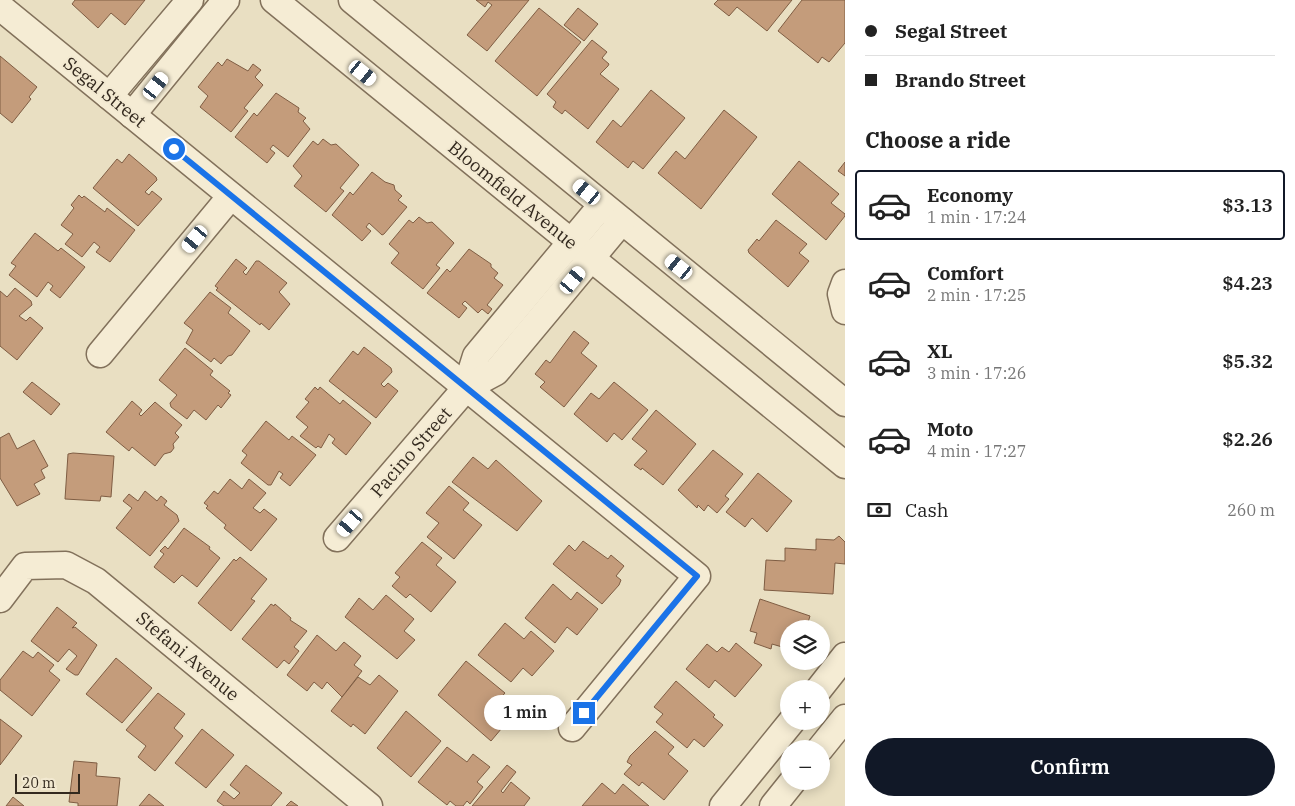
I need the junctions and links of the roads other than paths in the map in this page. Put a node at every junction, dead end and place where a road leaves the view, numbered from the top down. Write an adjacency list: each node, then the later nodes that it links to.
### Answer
1 (190, 0): 6 (street)
2 (226, 0): 7 (street)
3 (274, 0): 10 (street, Bloomfield Avenue)
4 (352, 0): 9 (street)
5 (0, 7): 6 (street, Segal Street)
6 (109, 96): 7 (street, Segal Street)
7 (132, 115): 8 (street, Segal Street)
8 (231, 196): 14 (street); 15 (street, Segal Street)
9 (612, 213): 10 (street, Pacino Street); 11 (street, Pacino Street); 16 (street)
10 (571, 242): 11 (street, Bloomfield Avenue); 15 (street, Pacino Street)
11 (590, 258): 15 (street, Pacino Street); 17 (street, Bloomfield Avenue)
12 (845, 283): 13 (street)
13 (845, 311)
14 (100, 354)
15 (466, 388): 18 (street, Pacino Street); 23 (street, Segal Street)
16 (845, 402)
17 (845, 465)
18 (337, 538)
19 (0, 598): 27 (street, Stefani Avenue)
20 (845, 656): 21 (street)
21 (826, 680)
22 (845, 718): 25 (street)
23 (572, 728)
24 (785, 730): 28 (street)
25 (827, 740)
26 (786, 790): 29 (street)
27 (369, 806)
28 (723, 806)
29 (773, 806)

